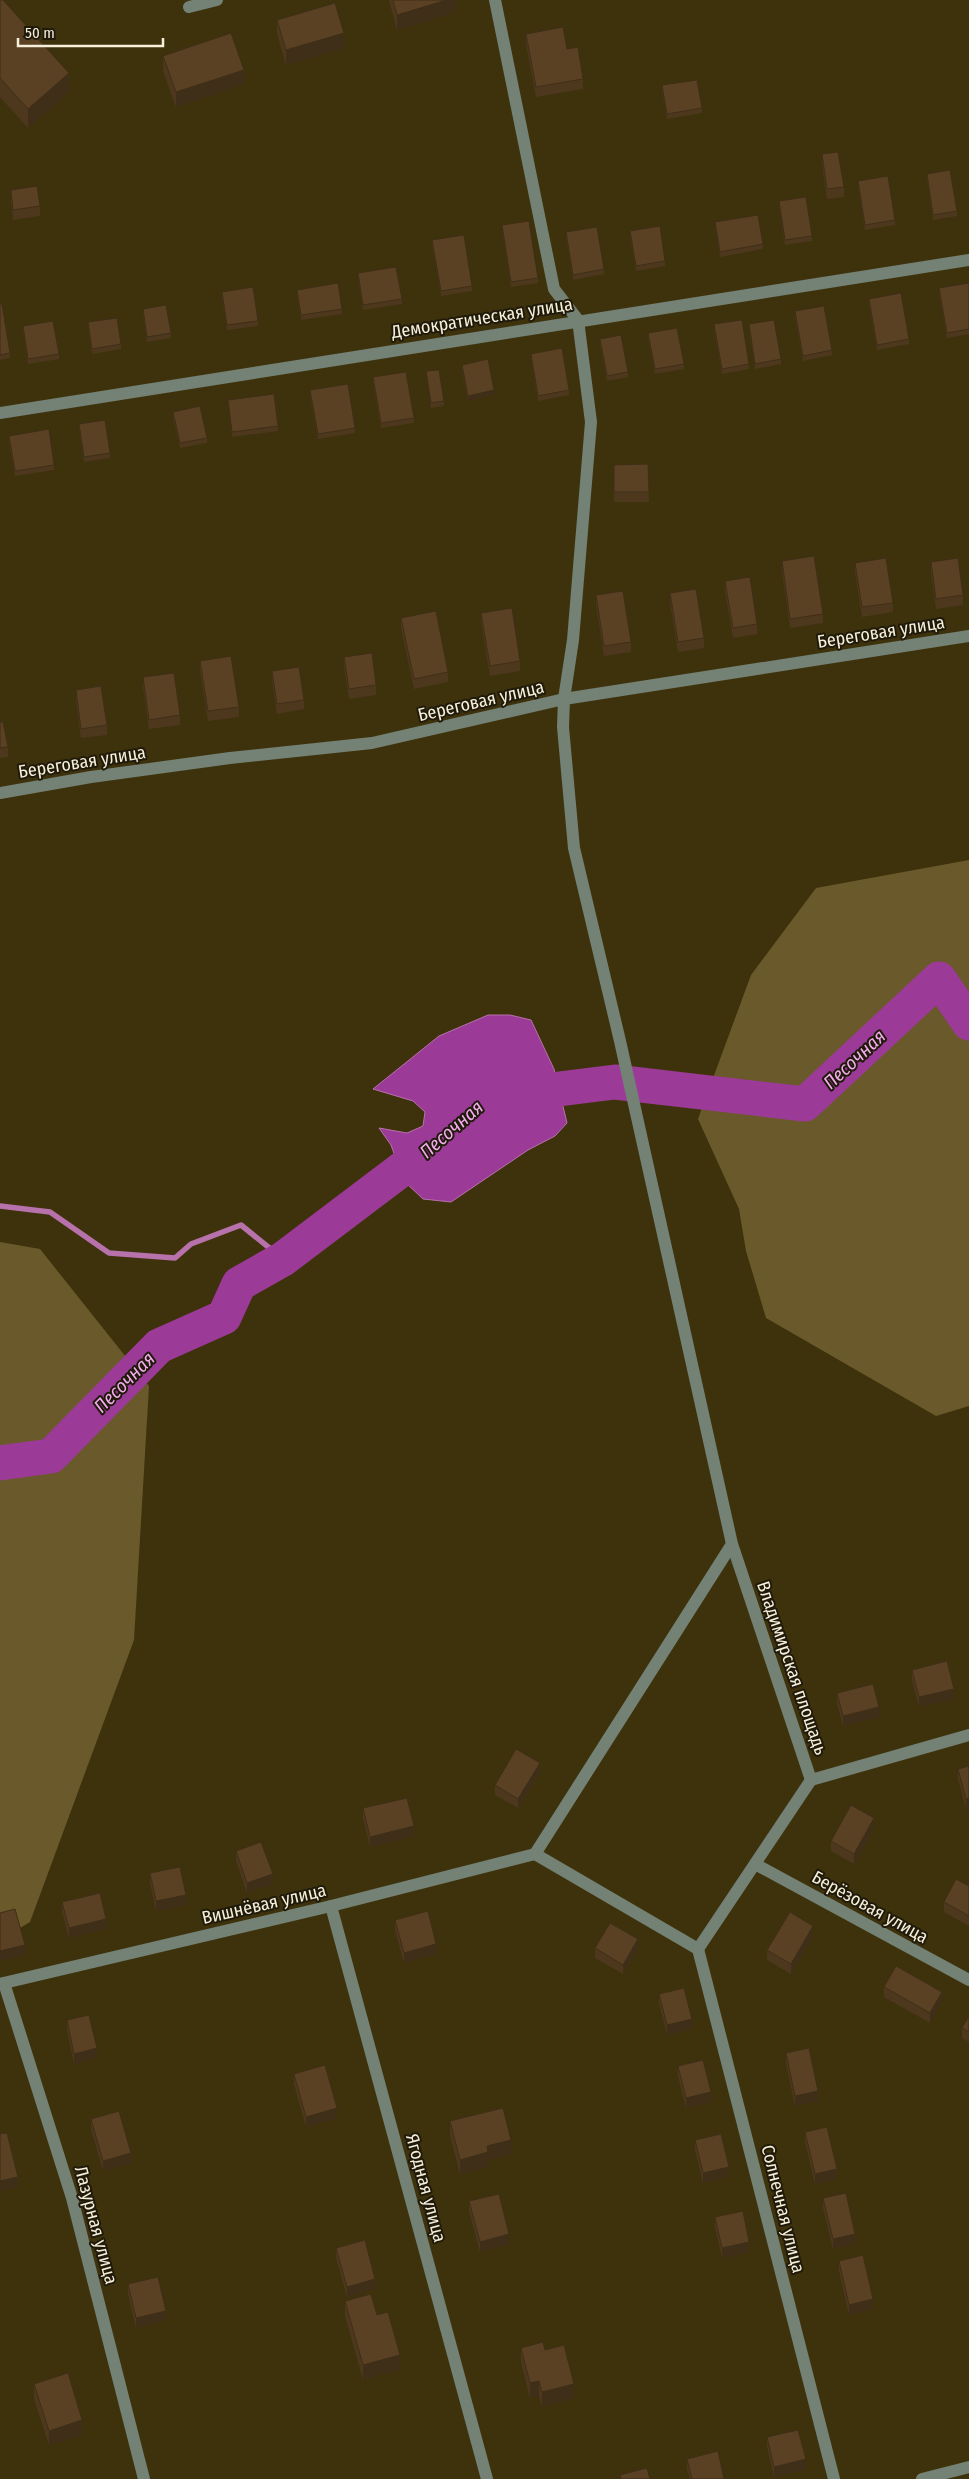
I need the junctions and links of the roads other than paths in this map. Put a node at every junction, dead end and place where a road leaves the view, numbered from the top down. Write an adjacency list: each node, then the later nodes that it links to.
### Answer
1 (218, 0): 3 (street)
2 (495, 0): 5 (street)
3 (189, 7)
4 (969, 260): 5 (street, Демократическая улица)
5 (578, 320): 6 (street, Демократическая улица); 8 (street, Владимирская площадь)
6 (0, 413)
7 (969, 636): 8 (street, Береговая улица)
8 (564, 699): 9 (street, Береговая улица); 10 (street, Владимирская площадь)
9 (0, 793)
10 (732, 1544): 12 (street, Владимирская площадь); 13 (street)
11 (969, 1735): 12 (street)
12 (811, 1780): 14 (street, Владимирская площадь)
13 (535, 1854): 15 (street, Вишнёвая улица); 16 (street)
14 (755, 1864): 16 (street, Владимирская площадь); 17 (street, Берёзовая улица)
15 (331, 1906): 18 (street, Вишнёвая улица); 21 (street, Ягодная улица)
16 (698, 1949): 22 (street, Солнечная улица)
17 (969, 1980)
18 (2, 1984): 20 (street, Лазурная улица)
19 (969, 2466): 23 (street)
20 (144, 2479)
21 (487, 2479)
22 (834, 2479)
23 (922, 2479)

